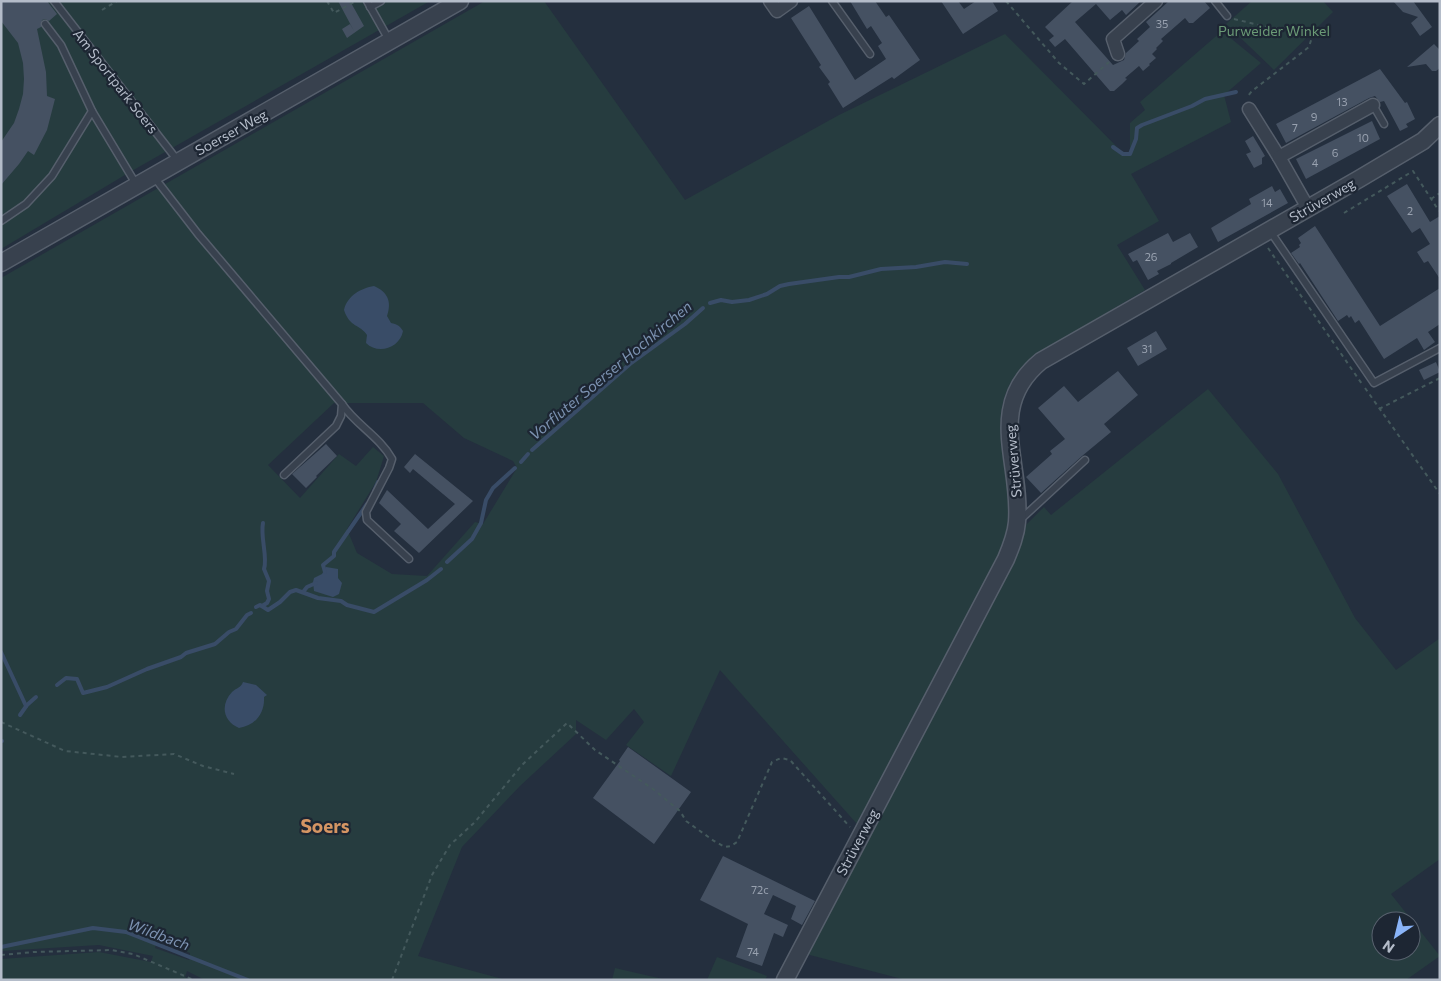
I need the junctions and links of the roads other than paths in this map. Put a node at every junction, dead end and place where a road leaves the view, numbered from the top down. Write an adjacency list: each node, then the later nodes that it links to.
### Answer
1 (54, 1): 21 (lane, Am Sportpark Soers)
2 (381, 1): 9 (lane)
3 (460, 1): 12 (street, Soerser Weg)
4 (770, 1): 5 (street)
5 (791, 1)
6 (832, 1): 13 (lane)
7 (1156, 1): 14 (street)
8 (1215, 1): 10 (lane)
9 (368, 4): 12 (lane)
10 (1227, 16)
11 (45, 24): 17 (lane)
12 (390, 42): 21 (street, Soerser Weg)
13 (870, 54)
14 (1118, 54)
15 (1374, 105): 18 (lane); 20 (street)
16 (1248, 109): 20 (street)
17 (92, 110): 23 (lane); 25 (lane)
18 (1384, 124)
19 (1439, 128): 24 (street, Strüverweg)
20 (1279, 157): 24 (street)
21 (178, 161): 22 (street, Soerser Weg)
22 (153, 176): 23 (street, Soerser Weg); 29 (lane)
23 (136, 185): 27 (street, Soerser Weg)
24 (1308, 208): 26 (street, Strüverweg)
25 (1, 222)
26 (1265, 233): 28 (lane); 32 (street, Strüverweg)
27 (2, 262)
28 (1440, 348)
29 (342, 404): 31 (lane); 33 (lane)
30 (1085, 460): 32 (lane)
31 (284, 475)
32 (1017, 522): 34 (street, Strüverweg)
33 (409, 559)
34 (785, 980)

